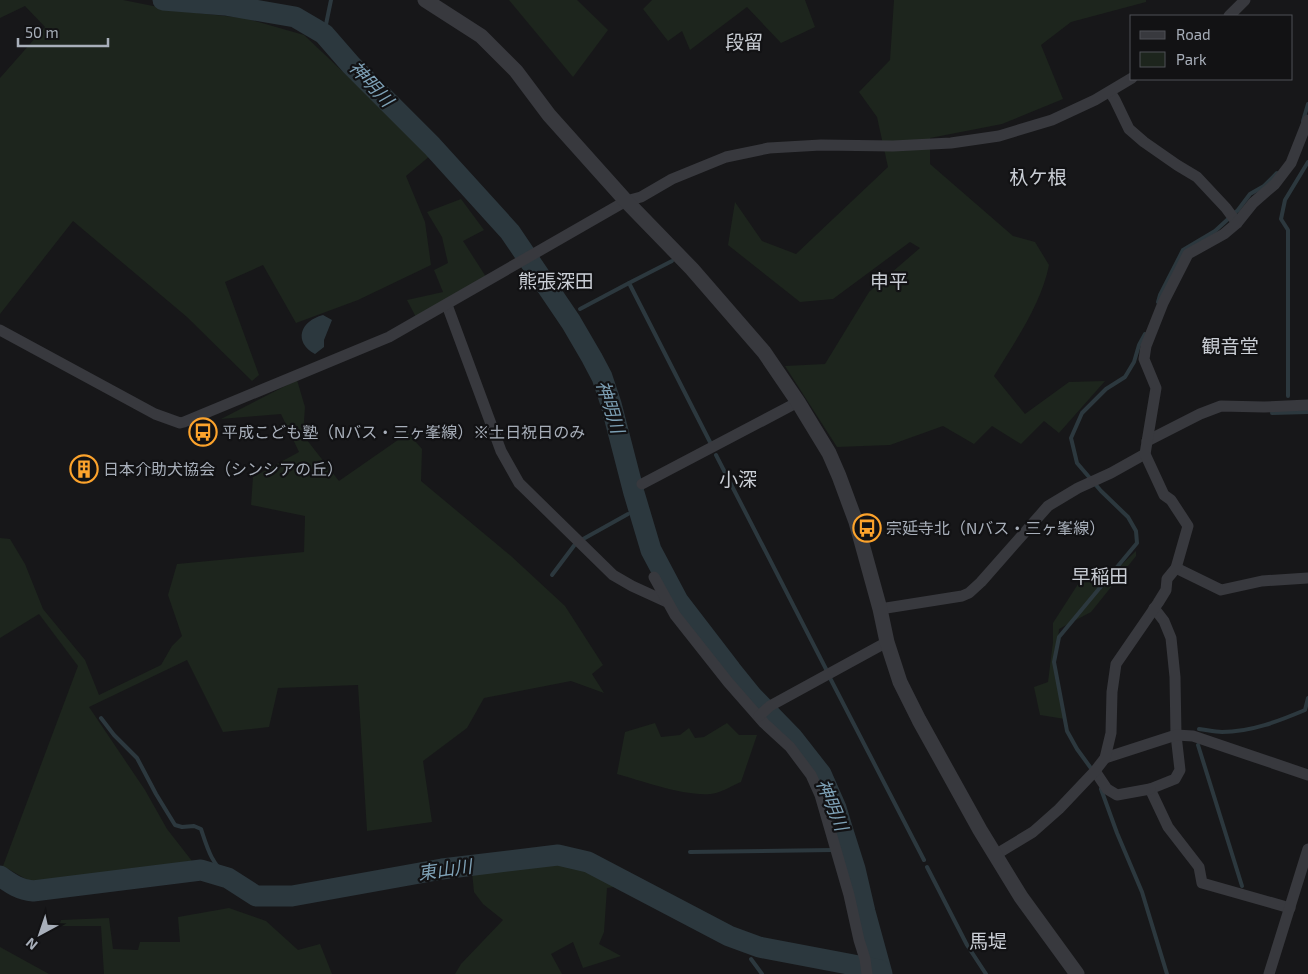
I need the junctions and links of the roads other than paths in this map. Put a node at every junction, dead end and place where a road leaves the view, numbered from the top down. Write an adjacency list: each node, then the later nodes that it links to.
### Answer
1 (425, 0): 8 (street)
2 (1245, 0): 3 (street)
3 (1230, 15)
4 (1130, 79): 5 (street)
5 (1110, 92): 8 (street); 9 (street)
6 (1308, 120): 7 (street)
7 (1304, 143): 9 (street)
8 (626, 201): 10 (street); 12 (street)
9 (1237, 223): 14 (street)
10 (447, 305): 11 (street); 20 (street)
11 (0, 330)
12 (798, 402): 16 (street); 22 (street)
13 (1308, 405): 14 (street)
14 (1147, 441): 15 (street)
15 (1145, 454): 17 (street); 22 (street)
16 (642, 484)
17 (1176, 568): 19 (street); 21 (street)
18 (654, 577): 20 (street)
19 (1308, 578)
20 (667, 602): 24 (street)
21 (1154, 608): 25 (street); 26 (street)
22 (880, 609): 23 (street)
23 (887, 642): 24 (street); 31 (street)
24 (760, 715): 33 (street)
25 (1176, 735): 26 (street); 28 (street); 29 (street)
26 (1104, 758): 27 (street)
27 (1095, 771): 29 (street); 31 (street)
28 (1308, 775)
29 (1150, 789): 32 (street)
30 (1308, 849): 32 (street)
31 (995, 854): 34 (street)
32 (1290, 908): 35 (street)
33 (867, 974)
34 (1077, 974)
35 (1269, 974)

